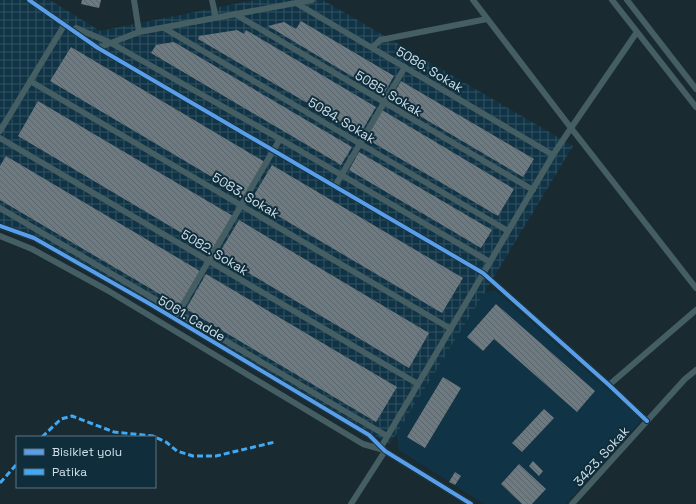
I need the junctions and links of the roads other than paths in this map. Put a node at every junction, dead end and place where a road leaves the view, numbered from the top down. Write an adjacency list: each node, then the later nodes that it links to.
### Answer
1 (29, 0): 12 (street)
2 (134, 0): 14 (street)
3 (212, 0): 10 (street)
4 (312, 0): 8 (street)
5 (473, 0): 11 (street)
6 (612, 0): 15 (street)
7 (627, 0): 21 (street)
8 (296, 3): 9 (street); 18 (street, 5086. Sokak)
9 (235, 14): 10 (street); 22 (street, 5085. Sokak)
10 (216, 18): 13 (street)
11 (487, 19): 18 (street); 24 (street)
12 (65, 24): 16 (street); 17 (street); 20 (street)
13 (164, 28): 14 (street); 28 (street, 5084. Sokak)
14 (139, 32): 16 (street)
15 (637, 32): 23 (street); 24 (street)
16 (111, 43): 17 (street); 27 (street)
17 (98, 48): 29 (street)
18 (372, 48): 19 (street, 5086. Sokak)
19 (405, 67): 22 (street); 30 (street, 5086. Sokak)
20 (30, 81): 25 (street); 34 (street, 5083. Sokak)
21 (696, 89)
22 (384, 102): 28 (street); 33 (street, 5085. Sokak)
23 (696, 107)
24 (571, 128): 30 (street); 42 (street)
25 (0, 131)
26 (0, 138): 39 (street, 5082. Sokak)
27 (280, 139): 29 (street); 31 (street)
28 (360, 143): 31 (street); 37 (street, 5084. Sokak)
29 (274, 150): 32 (street); 34 (street)
30 (553, 155): 33 (street)
31 (341, 175): 32 (street); 40 (street)
32 (335, 186): 41 (street)
33 (532, 190): 37 (street)
34 (241, 205): 39 (street); 45 (street, 5083. Sokak)
35 (0, 208): 44 (street)
36 (0, 226): 44 (street, 5061. Cadde)
37 (508, 231): 40 (street)
38 (0, 236): 51 (street, 5061. Cadde)
39 (209, 261): 44 (street); 47 (street, 5082. Sokak)
40 (490, 262): 41 (street)
41 (483, 274): 45 (street); 48 (street)
42 (696, 288)
43 (696, 310): 48 (street)
44 (176, 316): 50 (street); 51 (street, 5061. Cadde)
45 (451, 329): 47 (street)
46 (696, 370): 49 (street, 3423. Sokak)
47 (418, 384): 50 (street)
48 (609, 384): 49 (street)
49 (647, 421): 54 (street, 3423. Sokak)
50 (387, 436): 51 (street)
51 (383, 449): 52 (street); 53 (street)
52 (350, 504)
53 (471, 504)
54 (572, 504)

